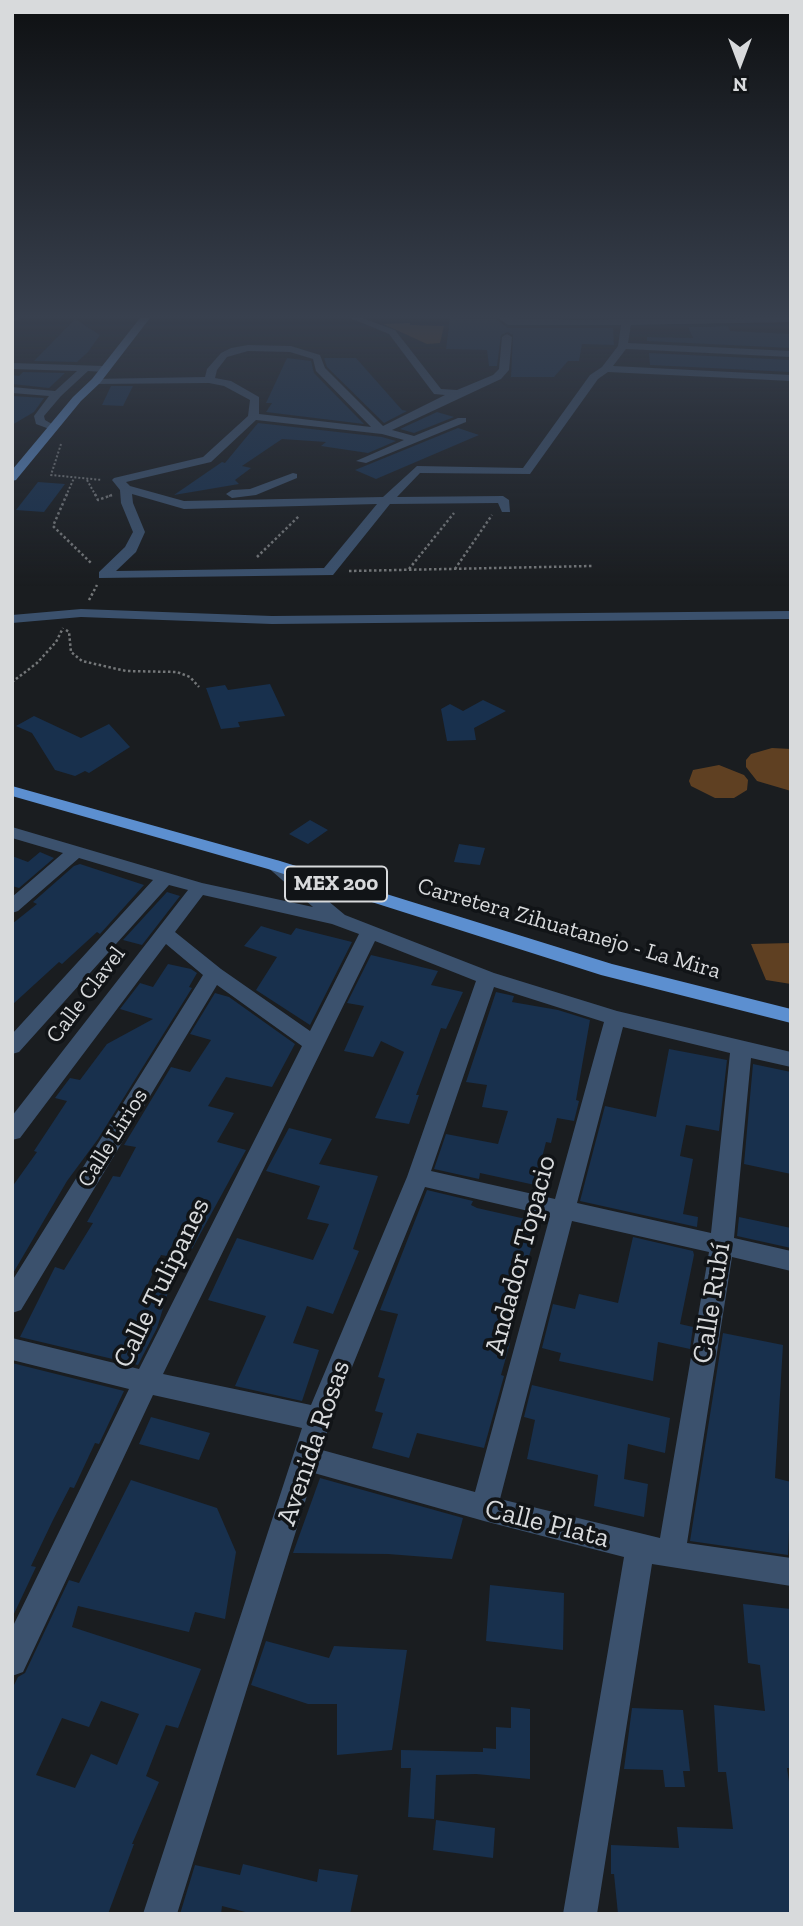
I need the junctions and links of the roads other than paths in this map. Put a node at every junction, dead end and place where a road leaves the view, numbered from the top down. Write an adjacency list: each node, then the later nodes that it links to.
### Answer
1 (46, 408): 9 (street)
2 (71, 408): 9 (main road)
3 (254, 408): 7 (street)
4 (359, 408): 10 (street)
5 (428, 408): 10 (street)
6 (572, 408): 18 (street)
7 (253, 417): 10 (street); 14 (street)
8 (462, 420): 11 (street)
9 (49, 431): 12 (main road); 16 (main road)
10 (382, 431): 11 (street)
11 (417, 440): 13 (street)
12 (12, 456)
13 (362, 461)
14 (158, 471): 15 (street); 17 (street)
15 (293, 476)
16 (12, 478)
17 (122, 484): 18 (street); 18 (street)
18 (386, 500): 19 (street)
19 (504, 504)
20 (791, 615): 21 (street)
21 (12, 619)
22 (12, 791): 25 (highway, Carretera Zihuatanejo - La Mira / MEX 200)
23 (12, 832): 24 (street)
24 (77, 850): 26 (street); 28 (street)
25 (274, 865): 29 (street); 34 (highway, Carretera Zihuatanejo - La Mira / MEX 200)
26 (164, 879): 27 (street); 37 (street)
27 (200, 888): 29 (street); 30 (street, Calle Clavel)
28 (12, 907)
29 (338, 919): 31 (street)
30 (164, 933): 32 (street); 40 (street, Calle Clavel)
31 (369, 933): 33 (street); 36 (street, Calle Tulipanes)
32 (214, 974): 36 (street); 45 (street, Calle Lirios)
33 (486, 978): 35 (street); 41 (street, Avenida Rosas)
34 (791, 1016)
35 (615, 1018): 38 (street); 42 (street, Andador Topacio)
36 (314, 1044): 47 (street, Calle Tulipanes)
37 (12, 1047)
38 (741, 1049): 39 (street); 43 (street, Calle Rubí)
39 (791, 1060)
40 (12, 1132)
41 (418, 1177): 42 (street); 48 (street, Avenida Rosas)
42 (565, 1210): 43 (street); 50 (street, Andador Topacio)
43 (722, 1245): 44 (street); 52 (street, Calle Rubí)
44 (791, 1261)
45 (12, 1303)
46 (12, 1349): 47 (street)
47 (146, 1382): 48 (street); 54 (street, Calle Tulipanes)
48 (318, 1419): 49 (street, Avenida Rosas)
49 (306, 1458): 50 (street, Calle Plata); 55 (street, Avenida Rosas)
50 (484, 1508): 51 (street, Calle Plata)
51 (640, 1548): 52 (street, Calle Plata); 56 (street)
52 (671, 1555): 53 (street, Calle Plata)
53 (791, 1572)
54 (12, 1661)
55 (160, 1914)
56 (580, 1914)

